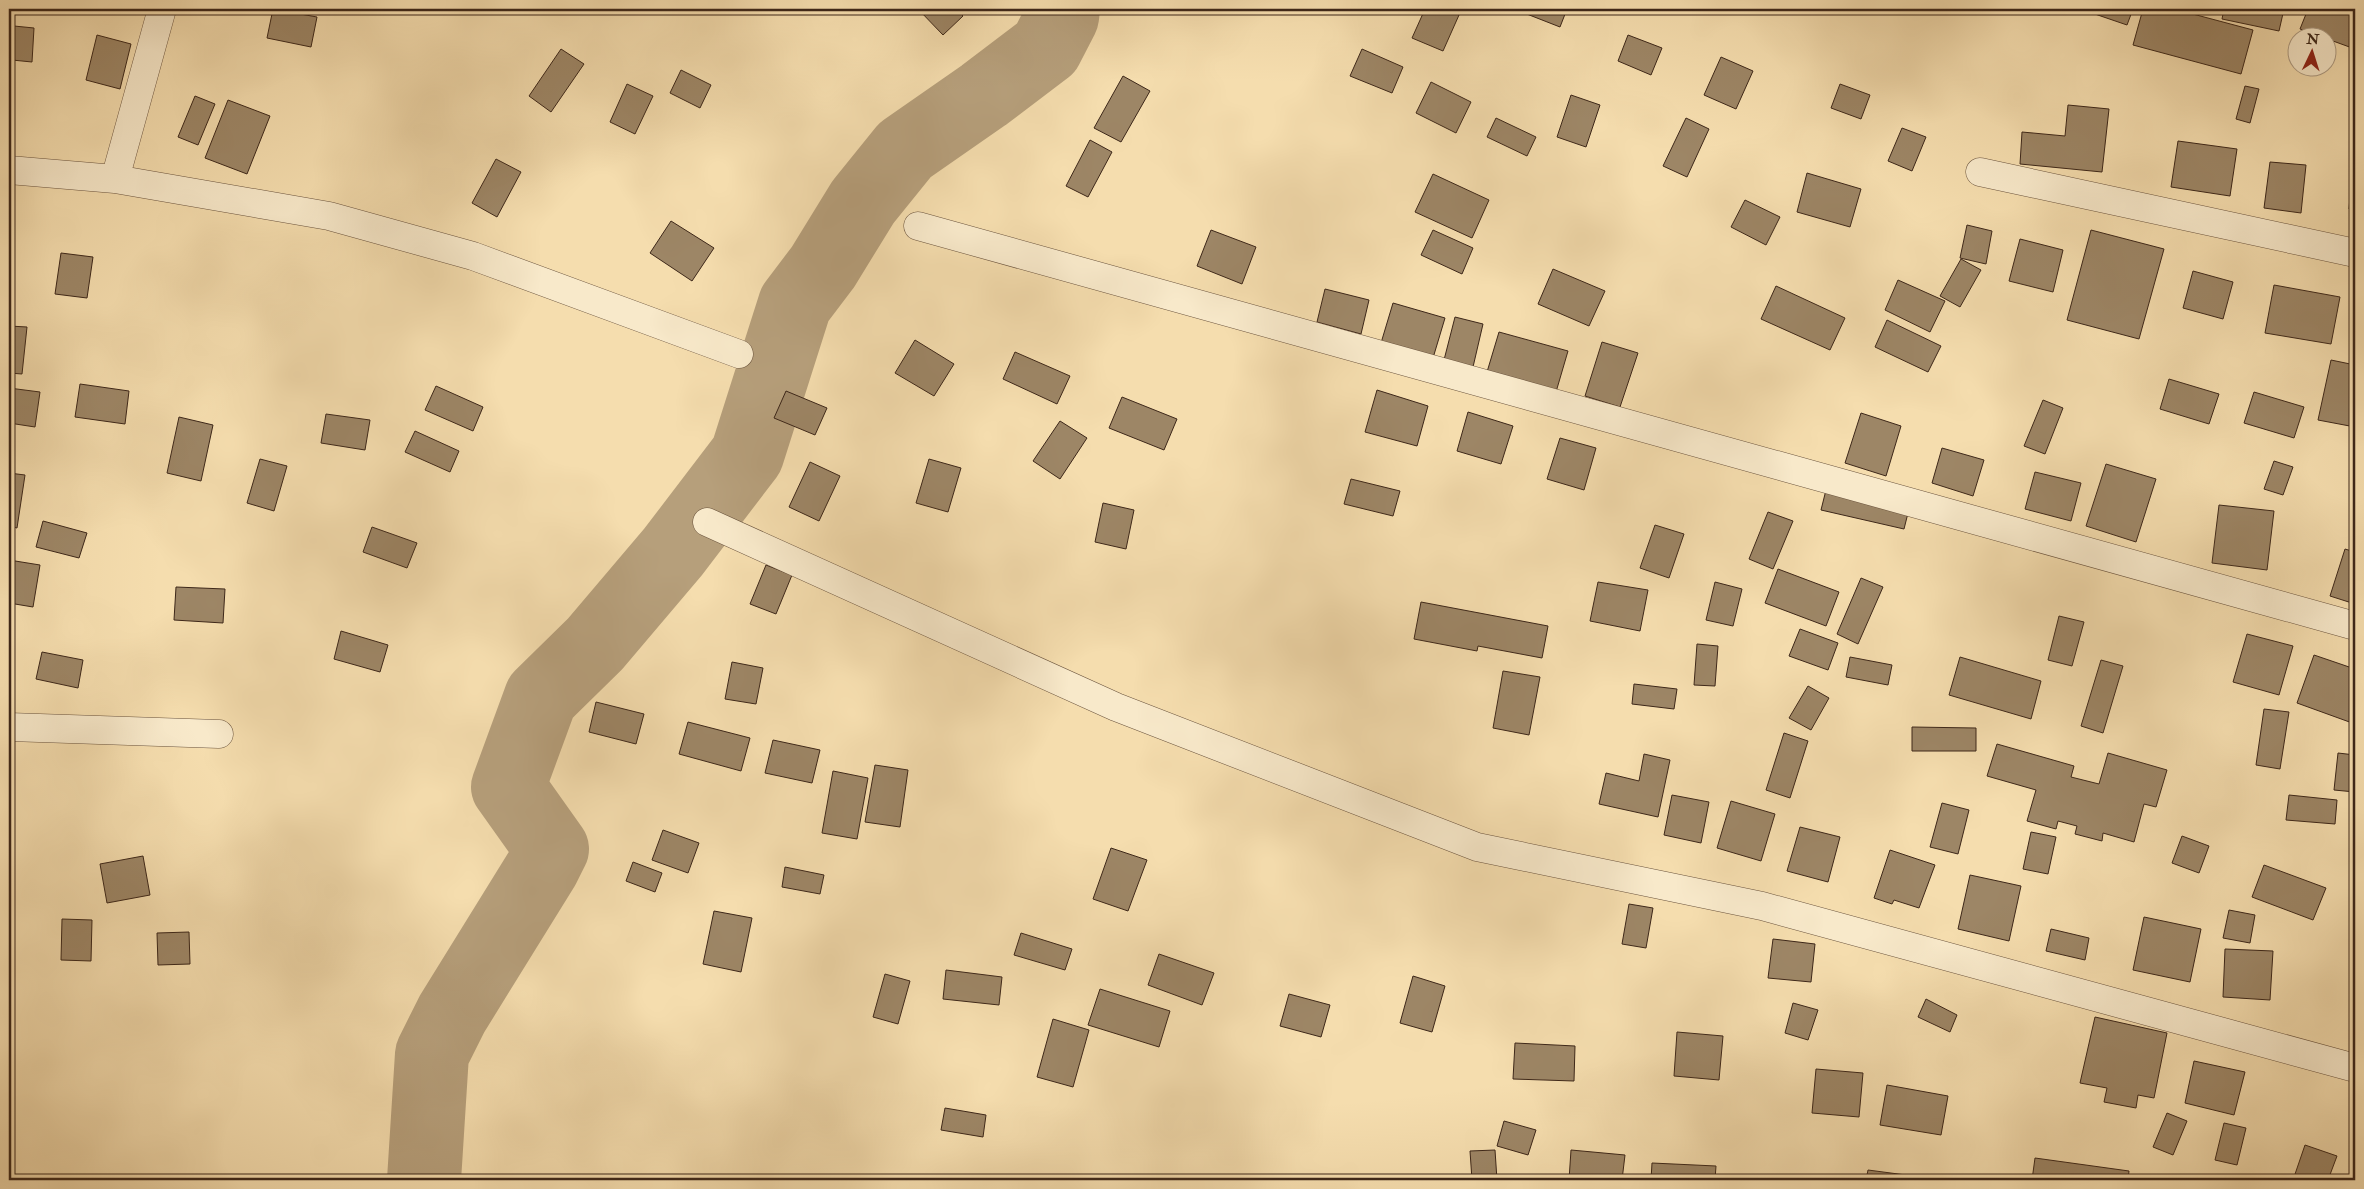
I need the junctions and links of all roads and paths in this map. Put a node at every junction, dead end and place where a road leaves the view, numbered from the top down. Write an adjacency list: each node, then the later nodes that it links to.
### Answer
1 (162, 9): 4 (street)
2 (9, 170): 4 (street)
3 (1980, 172): 6 (street)
4 (115, 179): 7 (street)
5 (918, 226): 9 (street)
6 (2355, 252)
7 (739, 354)
8 (707, 522): 12 (street)
9 (2355, 626)
10 (9, 727): 11 (street)
11 (219, 734)
12 (2355, 1068)

